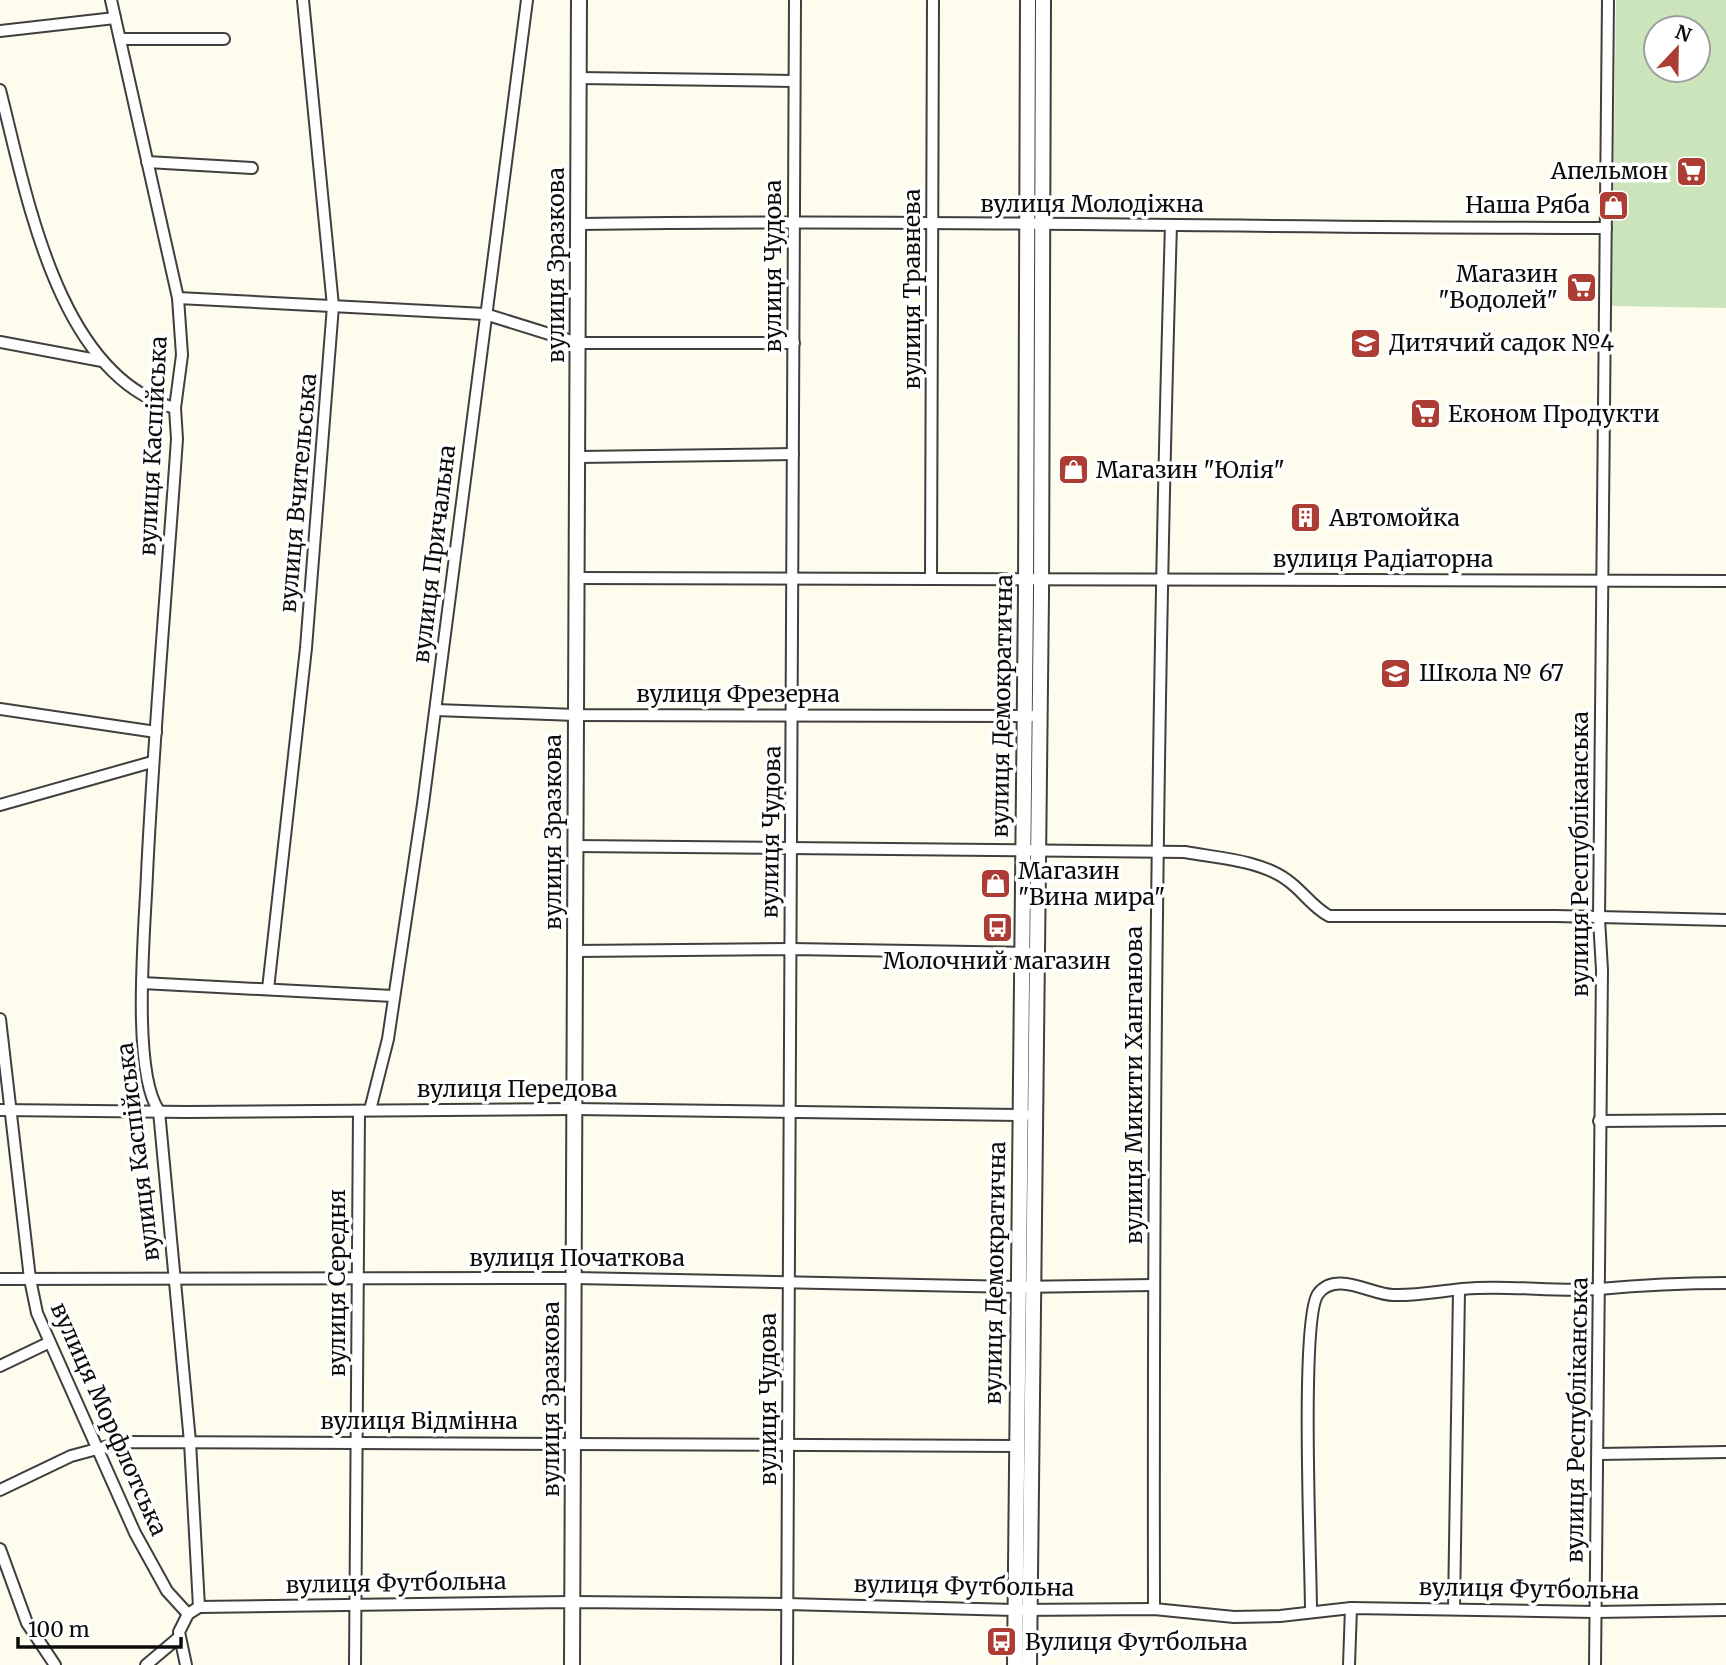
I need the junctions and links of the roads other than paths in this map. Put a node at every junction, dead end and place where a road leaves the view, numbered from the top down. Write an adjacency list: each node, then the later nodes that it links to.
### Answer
1 (111, 0): 10 (street, вулиця Каспійська)
2 (303, 0): 26 (street, вулиця Вчительська)
3 (527, 0): 27 (street, вулиця Причальна)
4 (579, 0): 14 (street, вулиця Зразкова)
5 (796, 0): 15 (street, вулиця Чудова)
6 (933, 0): 21 (street, вулиця Травнева)
7 (1028, 0): 22 (street, вулиця Демократична)
8 (1043, 0): 22 (street, вулиця Демократична)
9 (1608, 0): 24 (street, вулиця Республіканська)
10 (115, 18): 11 (street); 12 (street, вулиця Каспійська)
11 (0, 31)
12 (120, 39): 13 (street); 17 (street, вулиця Каспійська)
13 (225, 39)
14 (578, 78): 15 (street); 20 (street, вулиця Зразкова)
15 (794, 80): 19 (street, вулиця Чудова)
16 (0, 90): 31 (street)
17 (147, 162): 18 (street); 25 (street, вулиця Каспійська)
18 (252, 168)
19 (795, 221): 20 (street, вулиця Молодіжна); 21 (street, вулиця Молодіжна); 30 (street, вулиця Чудова)
20 (579, 223): 29 (street, вулиця Зразкова)
21 (934, 224): 22 (street, вулиця Молодіжна); 36 (street, вулиця Травнева)
22 (1035, 224): 23 (street, вулиця Молодіжна); 37 (street, вулиця Демократична)
23 (1171, 225): 24 (street, вулиця Молодіжна); 39 (street, вулиця Микити Ханганова)
24 (1606, 228): 41 (street, вулиця Республіканська)
25 (178, 298): 26 (street); 32 (street, вулиця Каспійська)
26 (333, 306): 27 (street); 60 (street, вулиця Вчительська)
27 (485, 314): 29 (street); 43 (street, вулиця Причальна)
28 (0, 342): 31 (street)
29 (578, 343): 30 (street); 34 (street, вулиця Зразкова)
30 (794, 343): 33 (street, вулиця Чудова)
31 (102, 361): 32 (street)
32 (175, 408): 47 (street, вулиця Каспійська)
33 (793, 454): 34 (street); 38 (street, вулиця Чудова)
34 (579, 457): 35 (street, вулиця Зразкова)
35 (578, 578): 38 (street, вулиця Радіаторна); 44 (street, вулиця Зразкова)
36 (931, 578): 37 (street, вулиця Радіаторна); 38 (street, вулиця Радіаторна)
37 (1034, 578): 39 (street, вулиця Радіаторна); 46 (street, вулиця Демократична)
38 (793, 580): 45 (street, вулиця Чудова)
39 (1160, 580): 41 (street, вулиця Радіаторна); 53 (street, вулиця Микити Ханганова)
40 (1726, 582): 41 (street, вулиця Радіаторна)
41 (1602, 583): 54 (street, вулиця Республіканська)
42 (0, 709): 47 (street)
43 (436, 710): 44 (street, вулиця Фрезерна); 61 (street, вулиця Причальна)
44 (576, 715): 45 (street, вулиця Фрезерна); 50 (street, вулиця Зразкова)
45 (794, 715): 46 (street, вулиця Фрезерна); 51 (street, вулиця Чудова)
46 (1032, 716): 52 (street, вулиця Демократична)
47 (156, 732): 48 (street, вулиця Каспійська)
48 (152, 762): 49 (street); 59 (street, вулиця Каспійська)
49 (0, 805)
50 (575, 846): 51 (street); 57 (street, вулиця Зразкова)
51 (793, 848): 52 (street); 56 (street, вулиця Чудова)
52 (1030, 850): 53 (street); 58 (street, вулиця Демократична)
53 (1157, 851): 54 (street); 78 (street, вулиця Микити Ханганова)
54 (1599, 919): 55 (street); 70 (street, вулиця Республіканська)
55 (1726, 920)
56 (791, 949): 57 (street); 58 (street); 67 (street, вулиця Чудова)
57 (576, 951): 64 (street, вулиця Зразкова)
58 (1029, 953): 68 (street, вулиця Демократична)
59 (142, 983): 60 (street); 65 (street, вулиця Каспійська)
60 (268, 989): 61 (street)
61 (393, 996): 66 (street, вулиця Причальна)
62 (0, 1019): 63 (street, вулиця Морфлотська)
63 (6, 1109): 65 (street, вулиця Передова); 73 (street, вулиця Морфлотська)
64 (574, 1109): 66 (street, вулиця Передова); 67 (street, вулиця Передова); 71 (street, вулиця Зразкова)
65 (159, 1111): 66 (street, вулиця Передова); 74 (street, вулиця Каспійська)
66 (364, 1111): 75 (street, вулиця Середня)
67 (789, 1111): 68 (street, вулиця Передова); 76 (street, вулиця Чудова)
68 (1027, 1115): 79 (street, вулиця Демократична)
69 (1726, 1120): 70 (street)
70 (1599, 1121): 80 (street, вулиця Республіканська)
71 (575, 1278): 75 (street, вулиця Початкова); 76 (street, вулиця Початкова); 86 (street, вулиця Зразкова)
72 (0, 1279): 73 (street, вулиця Початкова)
73 (30, 1279): 74 (street, вулиця Початкова); 82 (street, вулиця Морфлотська)
74 (174, 1279): 75 (street, вулиця Початкова); 84 (street, вулиця Каспійська)
75 (358, 1279): 85 (street, вулиця Середня)
76 (789, 1281): 79 (street, вулиця Початкова); 87 (street, вулиця Чудова)
77 (1726, 1283): 80 (street)
78 (1153, 1285): 79 (street, вулиця Початкова); 100 (street, вулиця Микити Ханганова)
79 (1024, 1286): 88 (street, вулиця Демократична); 99 (street, вулиця Демократична)
80 (1600, 1289): 81 (street); 91 (street, вулиця Республіканська)
81 (1459, 1290): 101 (street); 103 (street)
82 (48, 1343): 83 (street); 89 (street, вулиця Морфлотська)
83 (0, 1366)
84 (190, 1442): 85 (street, вулиця Відмінна); 89 (street, вулиця Відмінна); 97 (street, вулиця Каспійська)
85 (356, 1442): 86 (street, вулиця Відмінна); 95 (street, вулиця Середня)
86 (574, 1442): 87 (street, вулиця Відмінна); 94 (street, вулиця Зразкова)
87 (790, 1444): 88 (street, вулиця Відмінна); 96 (street, вулиця Чудова)
88 (1016, 1446): 102 (street, вулиця Демократична)
89 (97, 1447): 92 (street, вулиця Відмінна); 106 (street, вулиця Морфлотська)
90 (1726, 1452): 91 (street)
91 (1599, 1454): 105 (street, вулиця Республіканська)
92 (0, 1490)
93 (0, 1549): 108 (street)
94 (573, 1602): 95 (street, вулиця Футбольна); 96 (street, вулиця Футбольна); 112 (street, вулиця Зразкова)
95 (356, 1604): 97 (street, вулиця Футбольна); 111 (street, вулиця Середня)
96 (787, 1604): 102 (street, вулиця Футбольна); 113 (street, вулиця Чудова)
97 (200, 1607): 106 (street)
98 (1351, 1608): 101 (street, вулиця Футбольна); 103 (street, вулиця Футбольна); 116 (street)
99 (1030, 1609): 100 (street, вулиця Футбольна); 102 (street, вулиця Футбольна); 115 (street, вулиця Демократична)
100 (1154, 1609): 103 (street, вулиця Футбольна)
101 (1454, 1609): 105 (street, вулиця Футбольна)
102 (1014, 1610): 114 (street, вулиця Демократична)
103 (1311, 1611)
104 (1726, 1611): 105 (street, вулиця Футбольна)
105 (1595, 1612): 117 (street, вулиця Республіканська)
106 (188, 1614): 107 (street)
107 (178, 1638): 109 (street); 110 (street)
108 (55, 1665)
109 (146, 1665)
110 (187, 1665)
111 (355, 1665)
112 (572, 1665)
113 (787, 1665)
114 (1015, 1665)
115 (1029, 1665)
116 (1349, 1665)
117 (1595, 1665)

